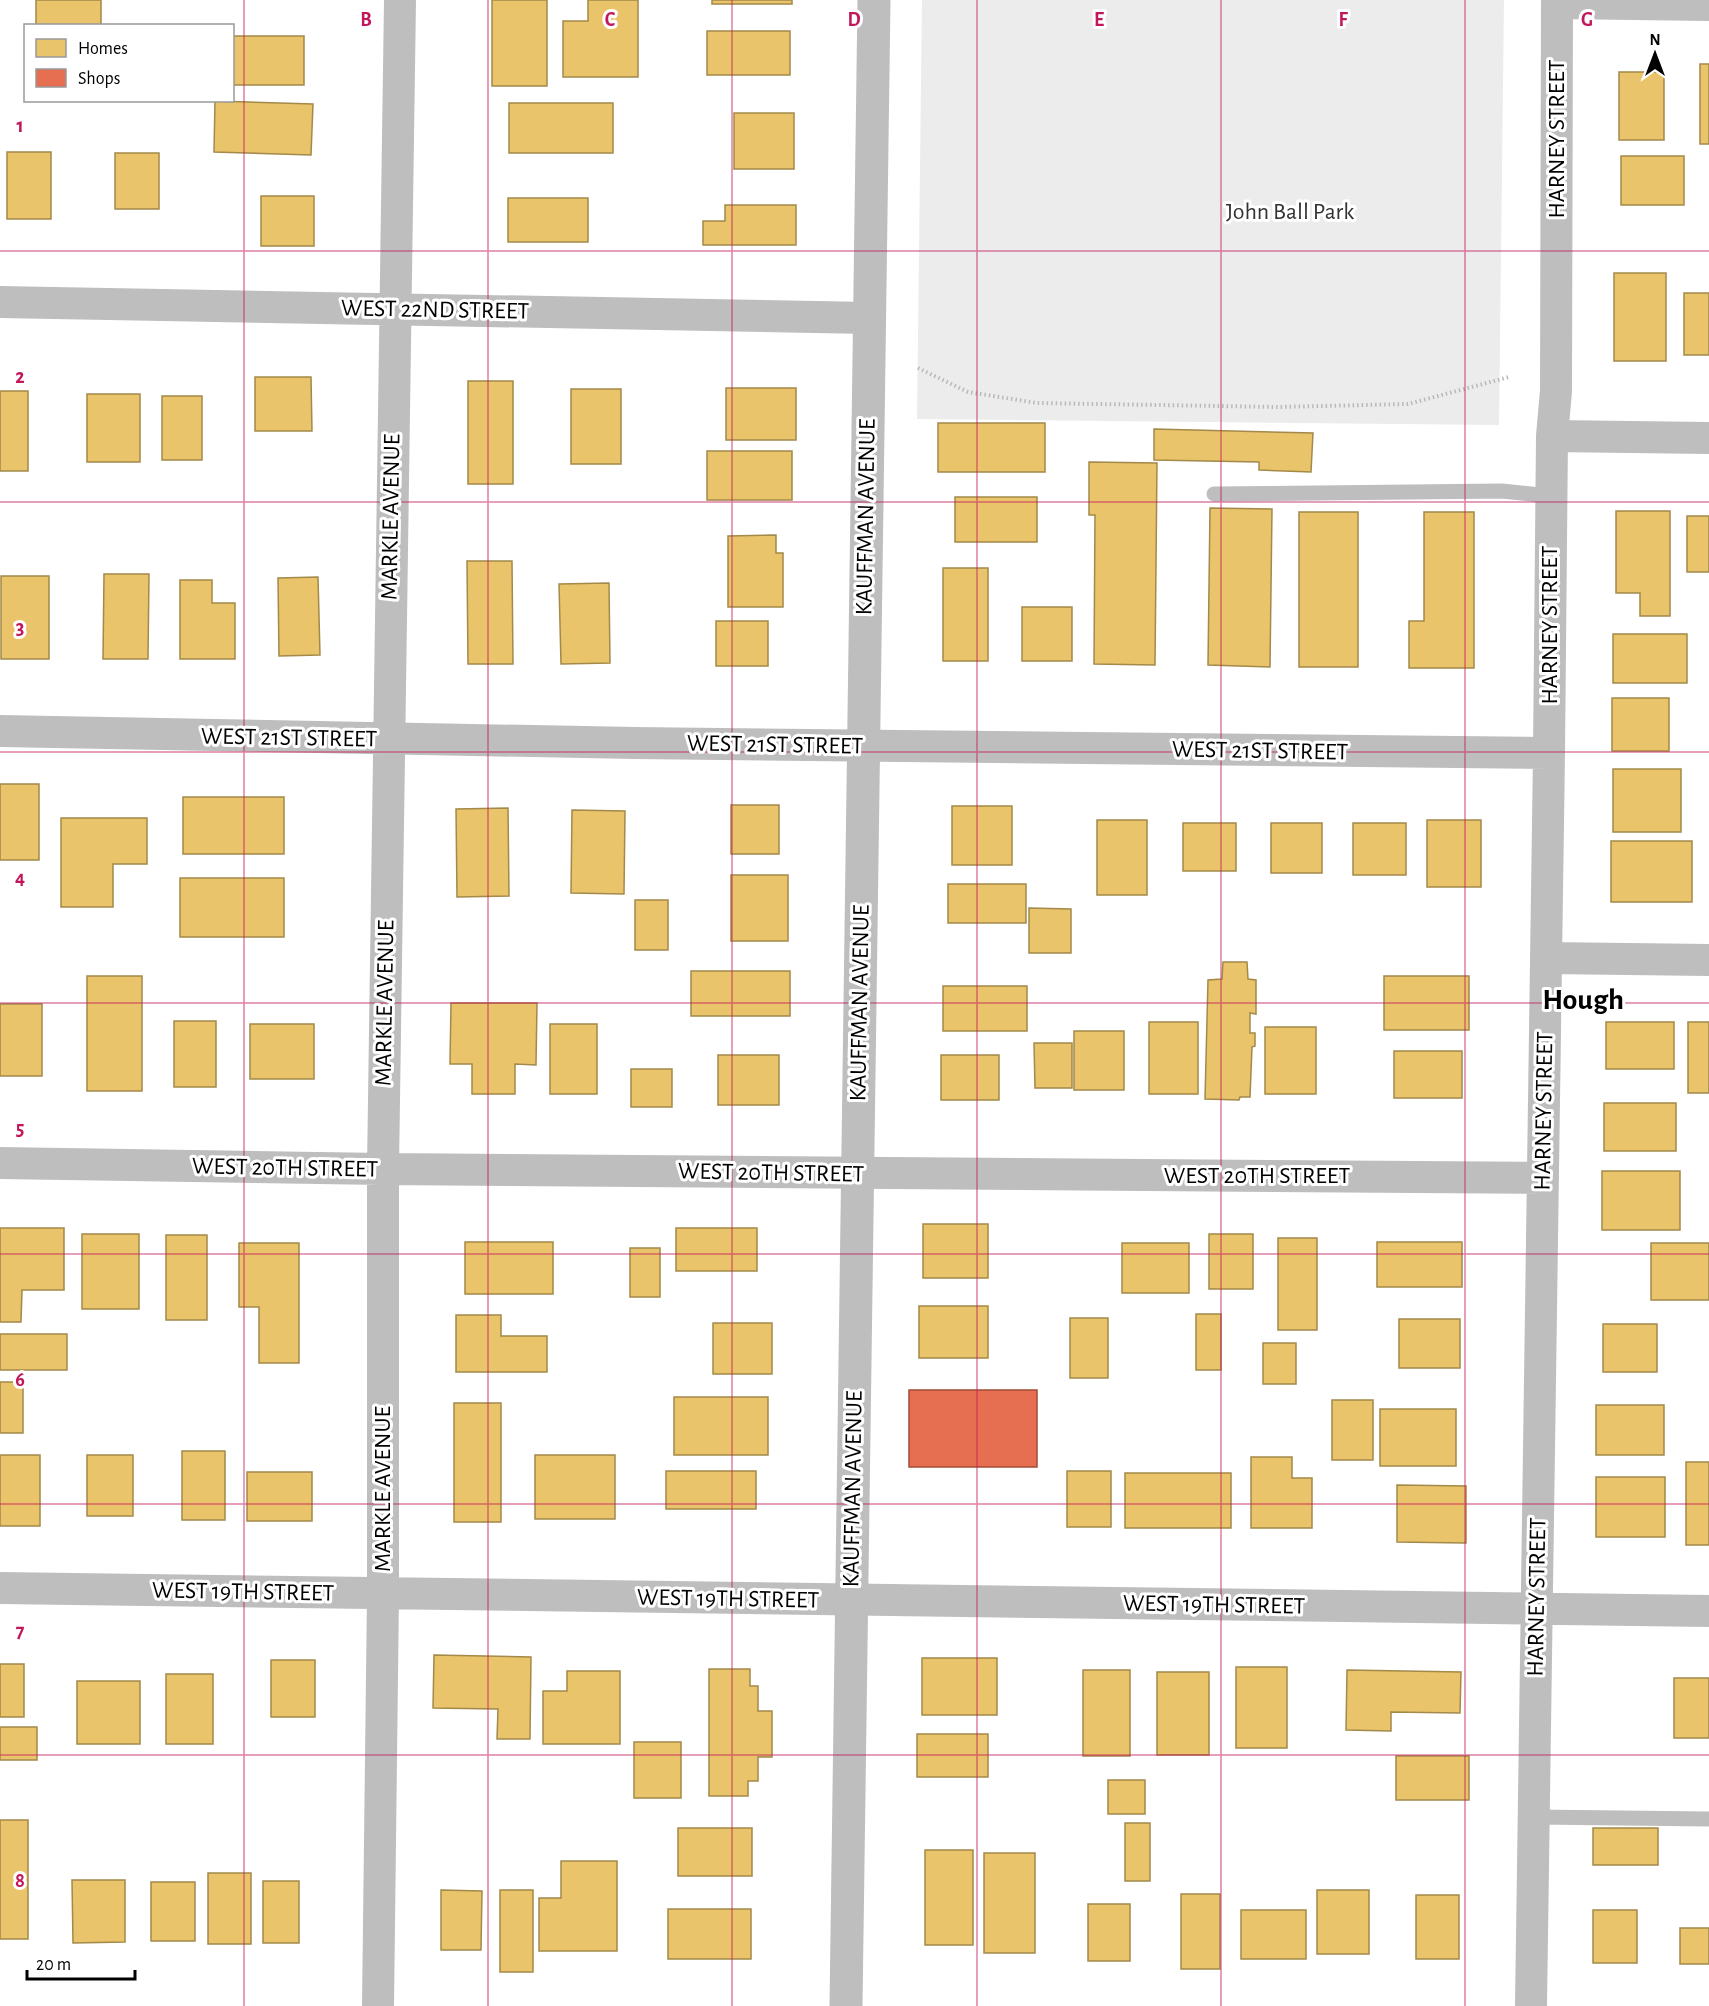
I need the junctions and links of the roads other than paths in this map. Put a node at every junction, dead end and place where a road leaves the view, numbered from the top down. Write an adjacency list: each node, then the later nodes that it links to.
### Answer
1 (400, 0): 6 (street, MARKLE AVENUE)
2 (874, 0): 7 (street, KAUFFMAN AVENUE)
3 (1557, 2): 4 (street); 8 (street, HARNEY STREET)
4 (1709, 5)
5 (0, 302): 6 (street, WEST 22ND STREET)
6 (395, 310): 7 (street, WEST 22ND STREET); 13 (street, MARKLE AVENUE)
7 (869, 318): 14 (street, KAUFFMAN AVENUE)
8 (1552, 436): 9 (street); 11 (street, HARNEY STREET)
9 (1709, 438)
10 (1214, 494): 11 (lane)
11 (1551, 496): 15 (street, HARNEY STREET)
12 (0, 731): 13 (street, WEST 21ST STREET)
13 (388, 740): 14 (street, WEST 21ST STREET); 19 (street, MARKLE AVENUE)
14 (862, 746): 15 (street, WEST 21ST STREET); 20 (street, KAUFFMAN AVENUE)
15 (1549, 753): 16 (street, HARNEY STREET)
16 (1546, 958): 17 (street); 21 (street, HARNEY STREET)
17 (1709, 960)
18 (0, 1163): 19 (street, WEST 20TH STREET)
19 (383, 1169): 20 (street, WEST 20TH STREET); 23 (street, MARKLE AVENUE)
20 (858, 1174): 21 (street, WEST 20TH STREET); 24 (street, KAUFFMAN AVENUE)
21 (1543, 1178): 25 (street, HARNEY STREET)
22 (0, 1588): 23 (street, WEST 19TH STREET)
23 (383, 1594): 24 (street, WEST 19TH STREET); 29 (street, MARKLE AVENUE)
24 (851, 1600): 25 (street, WEST 19TH STREET); 30 (street, KAUFFMAN AVENUE)
25 (1536, 1609): 26 (street, WEST 19TH STREET); 27 (street, HARNEY STREET)
26 (1709, 1611)
27 (1534, 1817): 28 (lane); 31 (street, HARNEY STREET)
28 (1709, 1819)
29 (378, 2006)
30 (846, 2006)
31 (1531, 2006)

